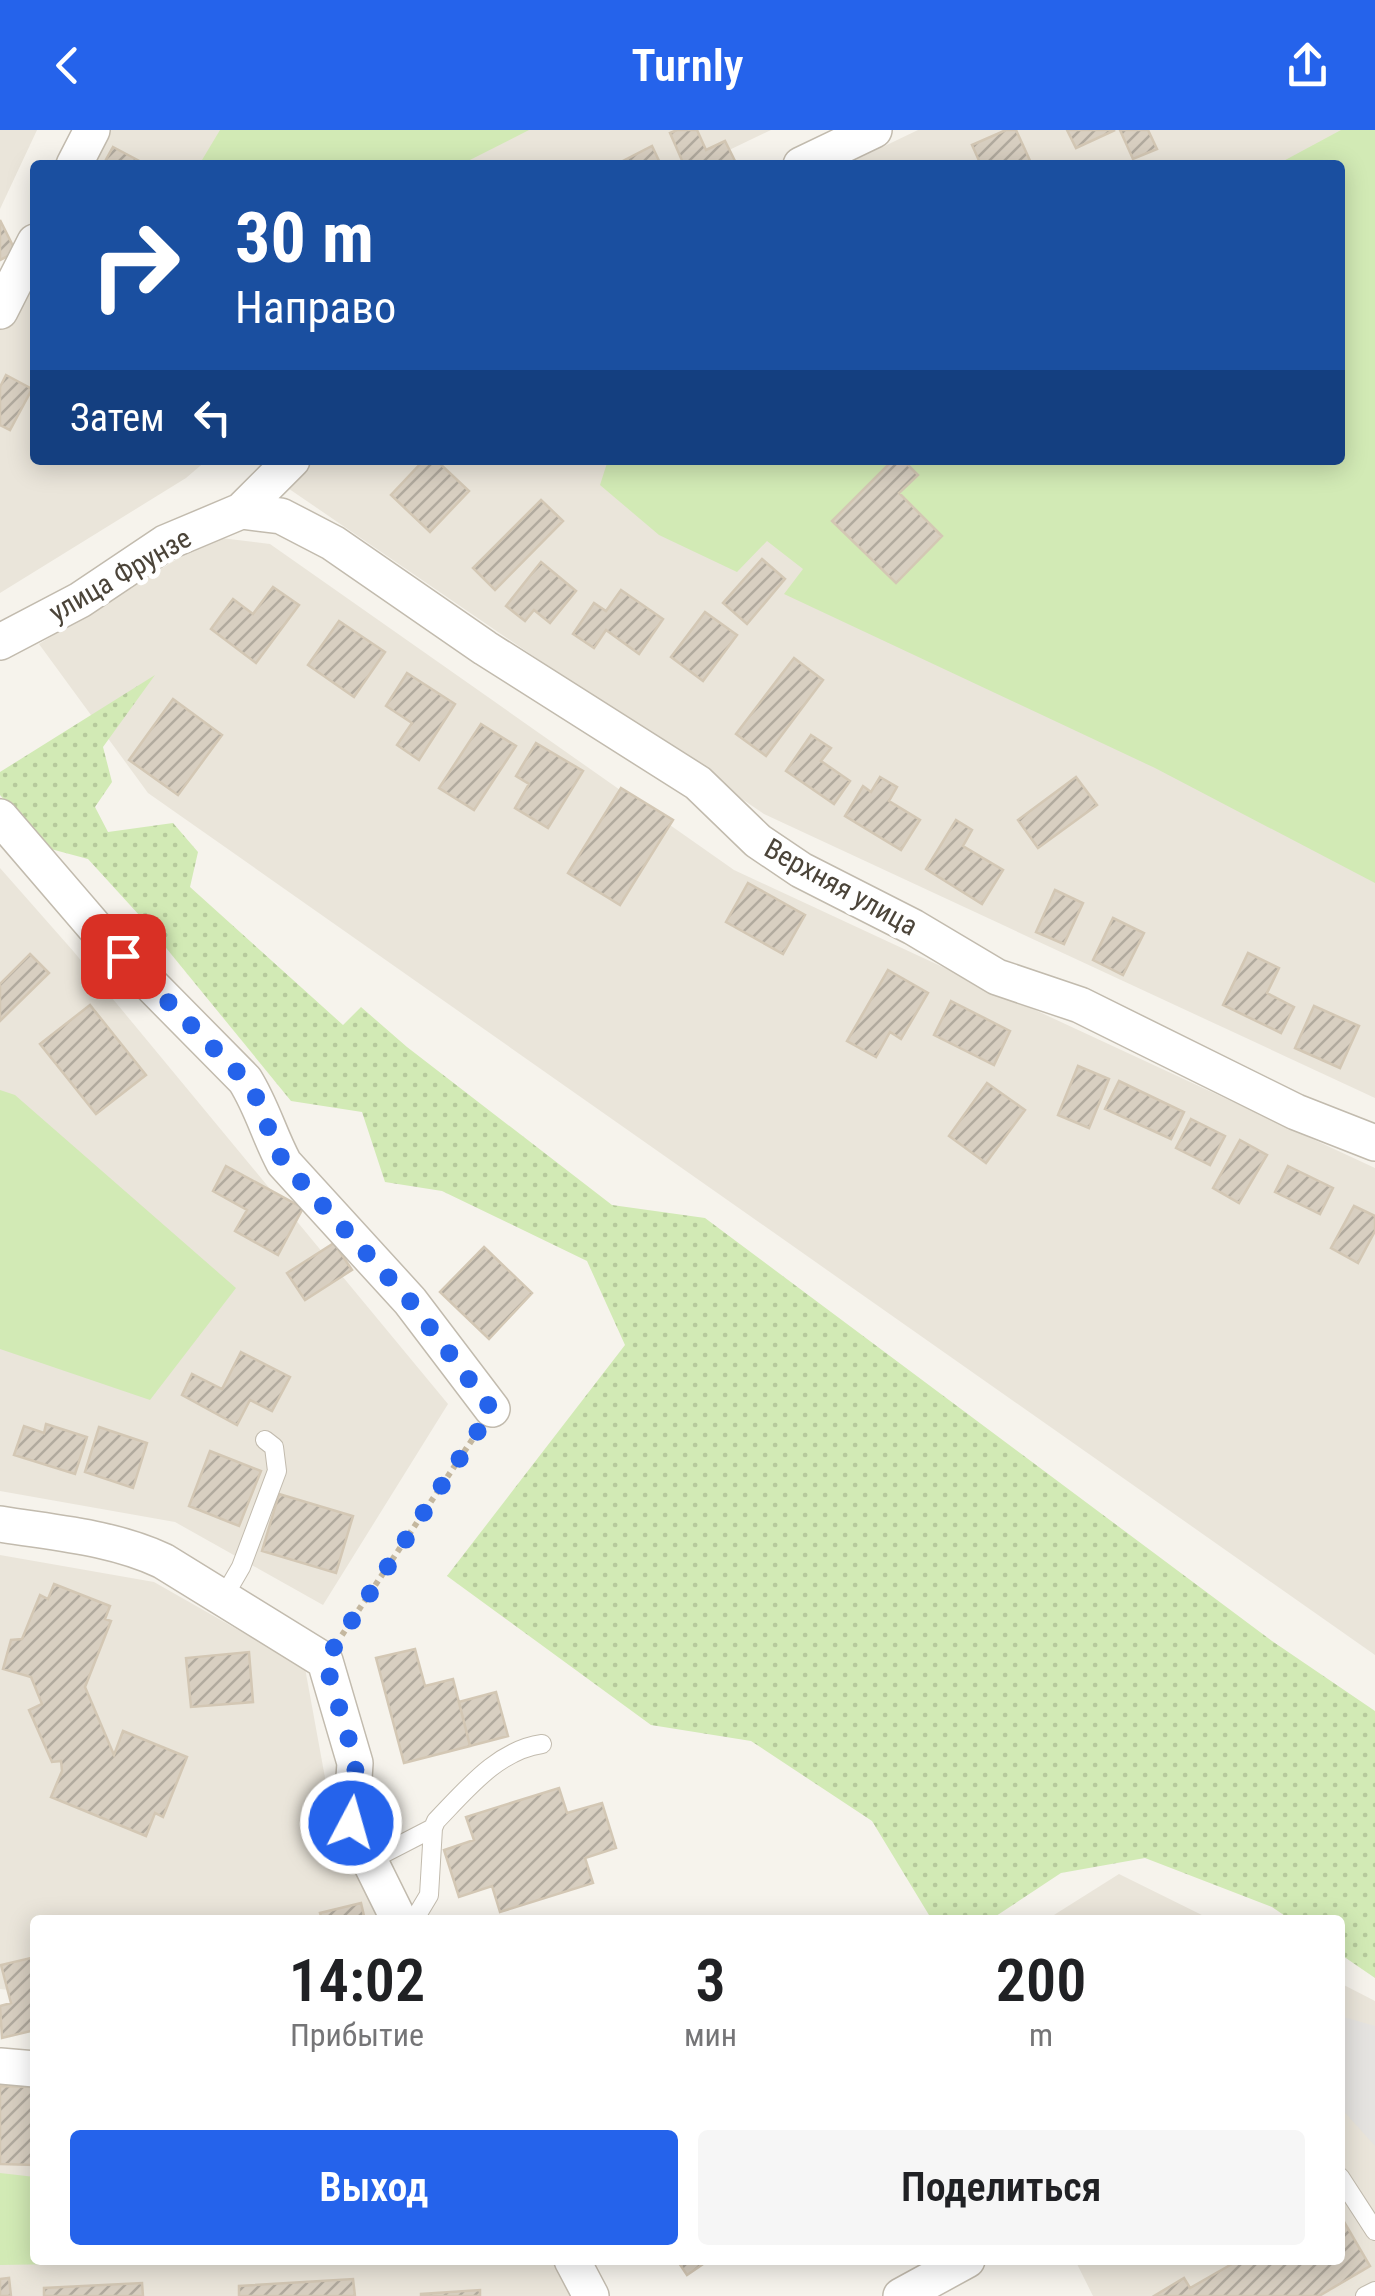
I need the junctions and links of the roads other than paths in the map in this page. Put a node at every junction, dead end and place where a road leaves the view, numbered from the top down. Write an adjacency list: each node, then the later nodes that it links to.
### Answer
1 (92, 130): 3 (street)
2 (874, 130): 4 (street)
3 (77, 160)
4 (812, 160)
5 (30, 252): 6 (street)
6 (0, 311)
7 (287, 465): 8 (street)
8 (241, 511): 9 (street, улица Фрунзе); 11 (street, Верхняя улица)
9 (0, 642)
10 (0, 817): 12 (street)
11 (1375, 1144)
12 (492, 1410)
13 (265, 1440): 15 (lane)
14 (0, 1524): 15 (street)
15 (222, 1598): 18 (street)
16 (542, 1744): 17 (lane)
17 (433, 1828): 18 (lane); 20 (lane)
18 (368, 1860): 19 (street)
19 (396, 1915)
20 (417, 1915)
21 (0, 2066): 22 (street)
22 (30, 2068)
23 (1345, 2185): 24 (lane)
24 (1375, 2231)
25 (575, 2265): 28 (street)
26 (958, 2265): 29 (street)
27 (1375, 2290): 30 (lane)
28 (591, 2296)
29 (901, 2296)
30 (1366, 2296)

